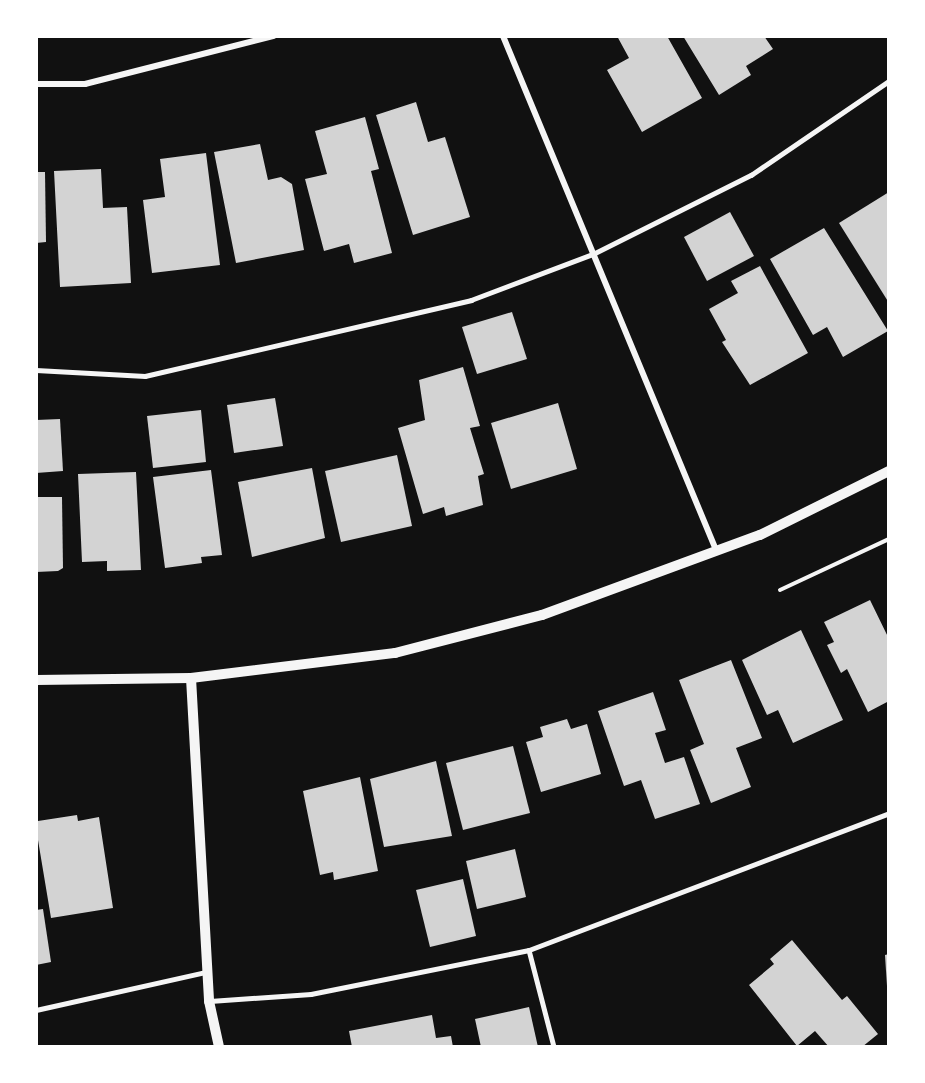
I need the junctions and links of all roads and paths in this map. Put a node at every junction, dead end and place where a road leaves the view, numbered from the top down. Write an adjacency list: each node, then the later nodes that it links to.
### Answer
1 (274, 36): 4 (street)
2 (503, 36): 5 (street)
3 (889, 81): 5 (lane)
4 (36, 84)
5 (593, 254): 6 (lane); 9 (street)
6 (36, 370)
7 (889, 471): 9 (street)
8 (889, 539): 10 (path)
9 (716, 550): 11 (street)
10 (780, 590)
11 (191, 678): 12 (street); 15 (street)
12 (36, 680)
13 (889, 813): 14 (lane)
14 (529, 950): 16 (lane); 19 (lane)
15 (207, 971): 16 (street); 17 (lane)
16 (209, 1001): 18 (street)
17 (36, 1010)
18 (219, 1047)
19 (554, 1047)

